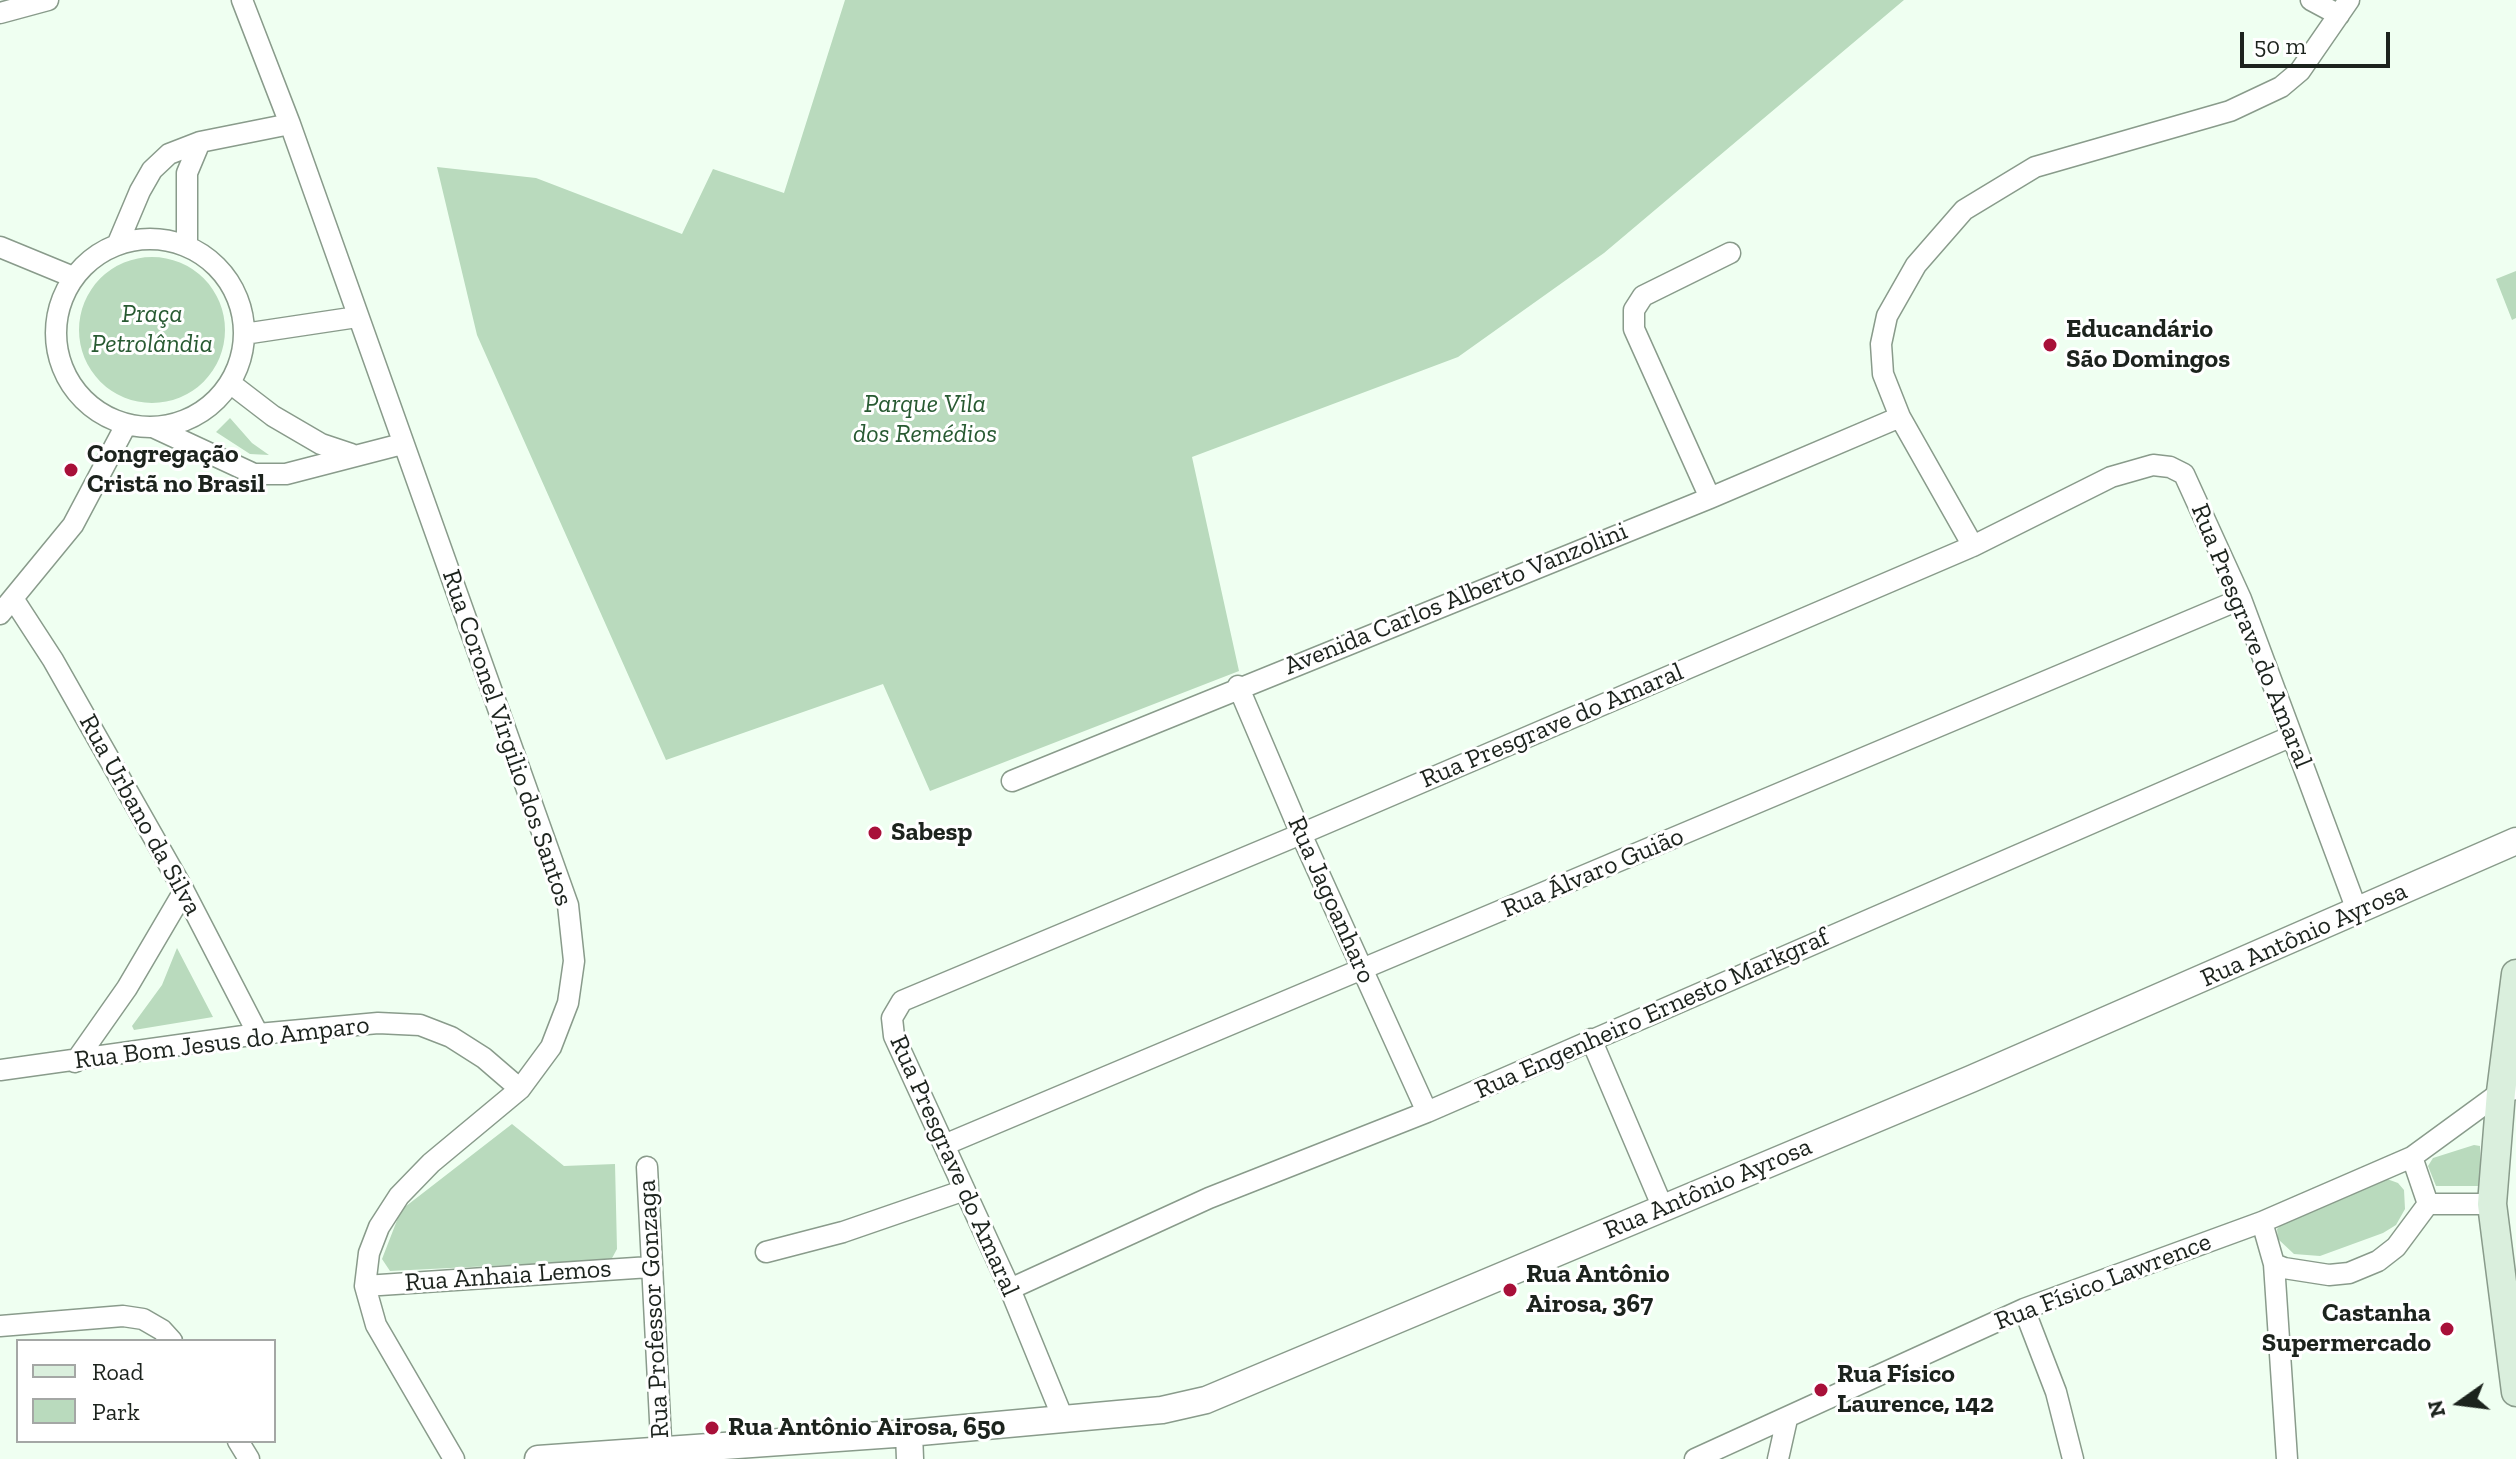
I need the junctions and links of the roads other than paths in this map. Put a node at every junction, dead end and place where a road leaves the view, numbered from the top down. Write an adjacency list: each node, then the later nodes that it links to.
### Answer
1 (48, 0): 5 (street)
2 (242, 0): 6 (street, Rua Coronel Virgilio dos Santos)
3 (2311, 0): 4 (street)
4 (2344, 8): 16 (street)
5 (0, 13)
6 (290, 124): 7 (street); 13 (street, Rua Coronel Virgilio dos Santos)
7 (200, 142): 8 (street); 9 (street)
8 (118, 243): 9 (street); 12 (street)
9 (187, 246): 14 (street)
10 (0, 247): 12 (street)
11 (1730, 253): 21 (street)
12 (73, 277): 17 (street)
13 (357, 317): 14 (street); 19 (street, Rua Coronel Virgilio dos Santos)
14 (244, 334): 15 (street)
15 (230, 383): 18 (street); 20 (street)
16 (1900, 417): 21 (street, Avenida Carlos Alberto Vanzolini); 22 (street)
17 (126, 425): 18 (street); 24 (street)
18 (155, 428): 20 (street)
19 (402, 444): 20 (street); 38 (street, Rua Coronel Virgilio dos Santos)
20 (351, 454)
21 (1710, 498): 25 (street, Avenida Carlos Alberto Vanzolini)
22 (1973, 546): 23 (street, Rua Presgrave do Amaral); 28 (street, Rua Presgrave do Amaral)
23 (2241, 599): 26 (street, Rua Presgrave do Amaral); 32 (street, Rua Álvaro Guião)
24 (5, 604): 30 (street, Rua Urbano da Silva)
25 (1238, 686): 27 (street, Avenida Carlos Alberto Vanzolini); 28 (street, Rua Jagoanharo)
26 (2292, 736): 31 (street, Rua Presgrave do Amaral); 35 (street, Rua Engenheiro Ernesto Markgraf)
27 (1012, 781)
28 (1301, 834): 32 (street, Rua Jagoanharo); 41 (street, Rua Presgrave do Amaral)
29 (2516, 841): 31 (street, Rua Antônio Ayrosa)
30 (184, 891): 34 (street, Rua Urbano da Silva); 36 (street)
31 (2358, 913): 47 (street, Rua Antônio Ayrosa)
32 (1363, 971): 40 (street, Rua Jagoanharo); 41 (street, Rua Álvaro Guião)
33 (2516, 974): 39 (main road)
34 (258, 1034): 36 (street, Rua Bom Jesus do Amparo); 38 (street, Rua Bom Jesus do Amparo)
35 (1591, 1039): 40 (street, Rua Engenheiro Ernesto Markgraf); 47 (street)
36 (75, 1062): 37 (street, Rua Bom Jesus do Amparo)
37 (0, 1070)
38 (520, 1089): 52 (street, Rua Coronel Virgilio dos Santos)
39 (2508, 1091): 42 (street, Rua Físico Lawrence); 46 (main road)
40 (1427, 1112): 53 (street, Rua Engenheiro Ernesto Markgraf)
41 (944, 1145): 44 (street, Rua Presgrave do Amaral)
42 (2412, 1157): 45 (street); 48 (street, Rua Físico Lawrence)
43 (647, 1167): 51 (street, Rua Professor Gonzaga)
44 (962, 1191): 49 (street); 53 (street, Rua Presgrave do Amaral)
45 (2428, 1204): 46 (street); 50 (street)
46 (2492, 1204): 57 (main road)
47 (1663, 1208): 58 (street, Rua Antônio Ayrosa)
48 (2262, 1222): 50 (street); 54 (street, Rua Físico Lawrence)
49 (766, 1252)
50 (2274, 1264): 68 (street)
51 (650, 1267): 52 (street, Rua Anhaia Lemos); 61 (street, Rua Professor Gonzaga)
52 (365, 1286): 62 (street, Rua Coronel Virgilio dos Santos)
53 (1010, 1289): 58 (street, Rua Presgrave do Amaral)
54 (2024, 1309): 59 (street, Rua Físico Lawrence); 67 (street)
55 (0, 1326): 56 (street)
56 (170, 1339)
57 (2516, 1392)
58 (1062, 1416): 60 (street, Rua Antônio Ayrosa)
59 (1787, 1419): 65 (street, Rua Físico Lawrence); 66 (street)
60 (909, 1433): 61 (street, Rua Antônio Ayrosa); 64 (street)
61 (662, 1455): 63 (street, Rua Antônio Ayrosa)
62 (454, 1459)
63 (538, 1459)
64 (910, 1459)
65 (1695, 1459)
66 (1778, 1459)
67 (2073, 1459)
68 (2287, 1459)

